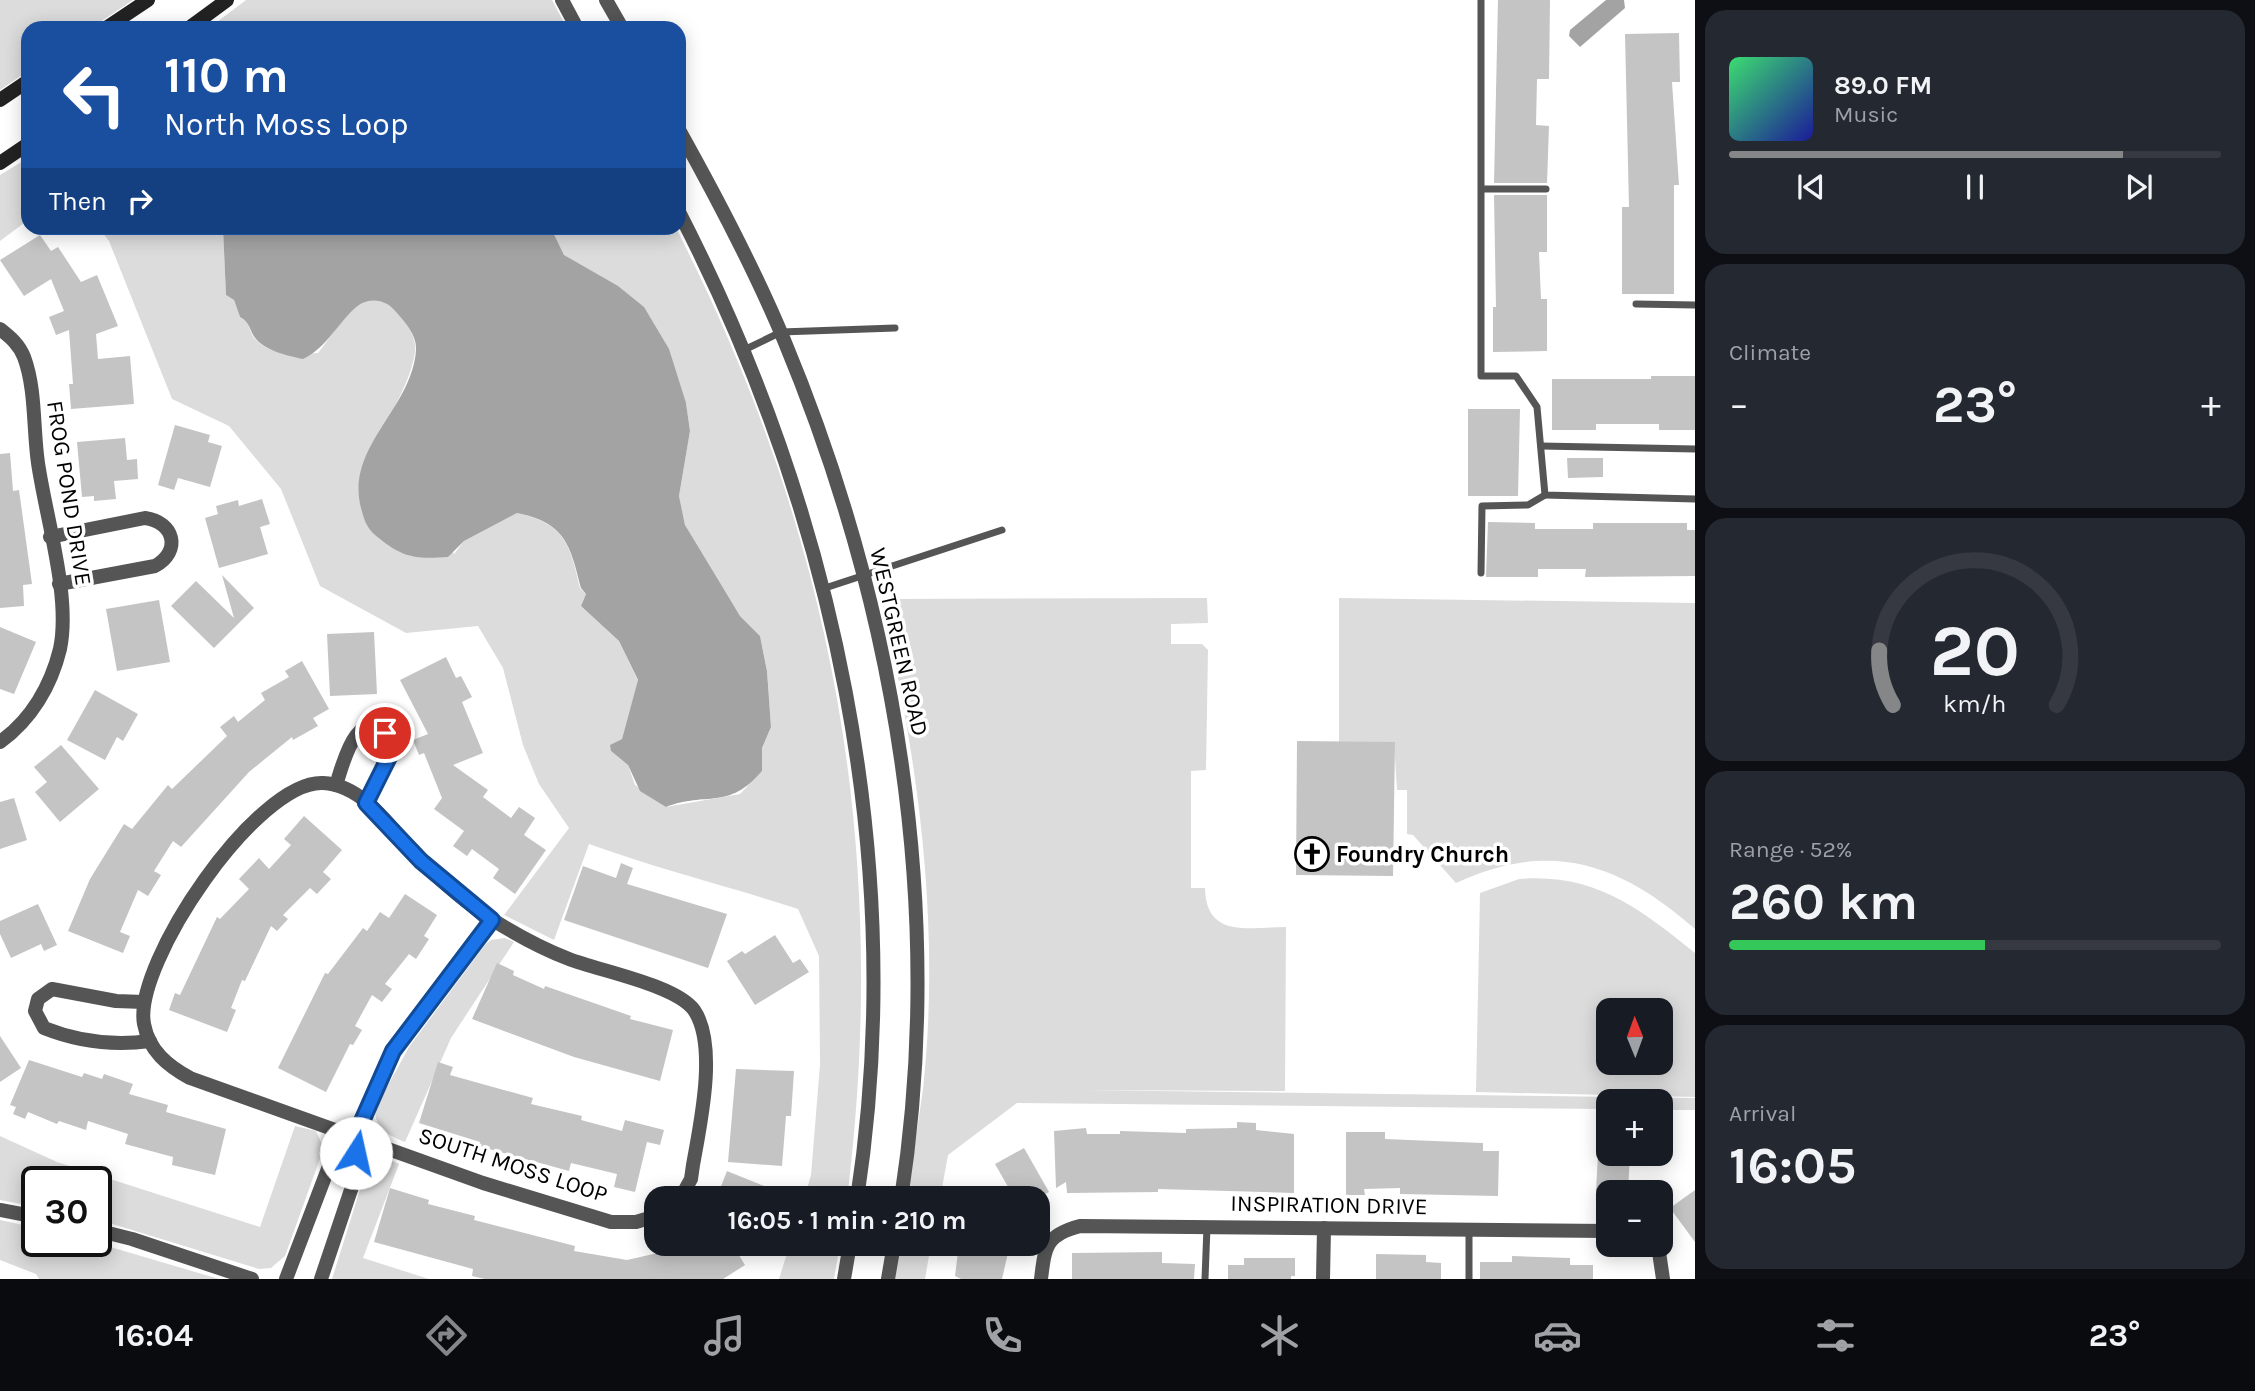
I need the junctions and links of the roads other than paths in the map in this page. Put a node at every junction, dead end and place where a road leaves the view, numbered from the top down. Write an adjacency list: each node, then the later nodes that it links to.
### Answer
1 (148, 0): 6 (main road)
2 (227, 0): 7 (main road)
3 (562, 0): 8 (street)
4 (607, 0): 9 (street)
5 (1481, 0): 15 (lane)
6 (116, 21)
7 (198, 21)
8 (574, 21)
9 (618, 21)
10 (21, 86): 11 (main road)
11 (0, 100)
12 (686, 143): 22 (street, WESTGREEN ROAD)
13 (21, 149): 14 (main road)
14 (0, 163)
15 (1482, 189): 16 (lane); 24 (lane)
16 (1546, 189)
17 (686, 227): 23 (street)
18 (1636, 304): 19 (lane)
19 (1695, 305)
20 (895, 328): 22 (lane)
21 (0, 329): 29 (street, FROG POND DRIVE)
22 (781, 332): 23 (lane); 31 (street, WESTGREEN ROAD)
23 (744, 350): 33 (street)
24 (1541, 446): 25 (lane); 26 (lane)
25 (1695, 449)
26 (1545, 495): 27 (lane); 30 (lane)
27 (1695, 499)
28 (1002, 530): 31 (lane)
29 (50, 537): 32 (street, FROG POND DRIVE); 32 (street)
30 (1481, 573)
31 (862, 576): 33 (lane); 43 (street, WESTGREEN ROAD)
32 (59, 584): 34 (street, FROG POND DRIVE)
33 (822, 589): 42 (street)
34 (0, 742)
35 (336, 785): 36 (street); 36 (street); 38 (street, SOUTH MOSS LOOP)
36 (366, 803): 37 (street)
37 (492, 920): 40 (street); 41 (street)
38 (144, 1002): 39 (street, SOUTH MOSS LOOP); 39 (street)
39 (150, 1041): 40 (street, SOUTH MOSS LOOP)
40 (355, 1137): 46 (street, SOUTH MOSS LOOP); 56 (street); 57 (street)
41 (687, 1186)
42 (858, 1186)
43 (902, 1186)
44 (0, 1210): 45 (street)
45 (21, 1214)
46 (644, 1220)
47 (1207, 1227): 48 (street, INSPIRATION DRIVE); 60 (street, INSPIRATION DRIVE); 61 (lane)
48 (1324, 1228): 49 (street, INSPIRATION DRIVE); 62 (street)
49 (1469, 1230): 50 (street, INSPIRATION DRIVE); 63 (lane)
50 (1596, 1231)
51 (112, 1234): 55 (street)
52 (848, 1256): 58 (street)
53 (892, 1256): 59 (street)
54 (1660, 1257): 64 (street)
55 (252, 1279)
56 (286, 1279)
57 (321, 1279)
58 (844, 1279)
59 (888, 1279)
60 (1041, 1279)
61 (1205, 1279)
62 (1323, 1279)
63 (1469, 1279)
64 (1663, 1279)

